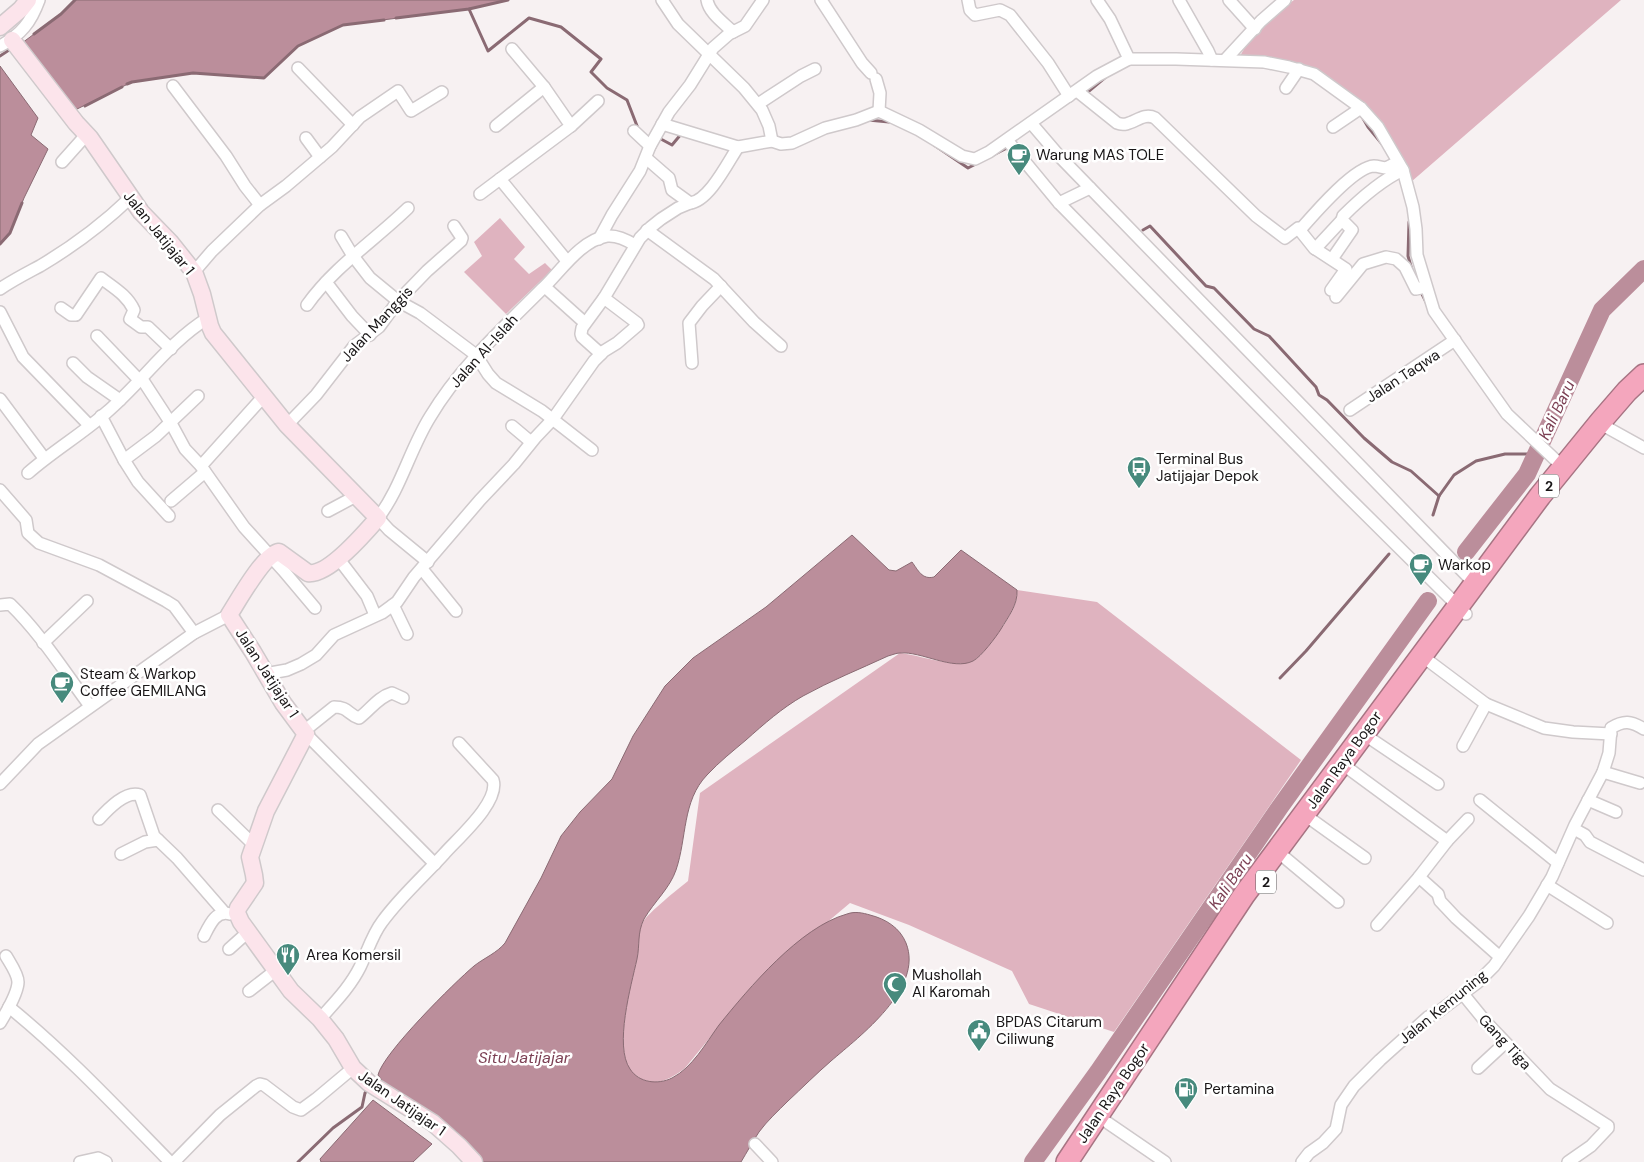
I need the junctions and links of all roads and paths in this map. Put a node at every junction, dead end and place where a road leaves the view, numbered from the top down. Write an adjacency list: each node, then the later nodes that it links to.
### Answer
1 (28, 0): 12 (street)
2 (39, 0): 15 (street)
3 (662, 0): 17 (street)
4 (707, 0): 14 (street)
5 (763, 0): 14 (street)
6 (821, 0): 32 (street)
7 (968, 0): 28 (street)
8 (1097, 0): 18 (street)
9 (1179, 0): 19 (street)
10 (1229, 0): 13 (street)
11 (1285, 0): 13 (street)
12 (0, 27)
13 (1255, 29): 20 (street)
14 (733, 32): 17 (street)
15 (11, 44): 40 (street, Jalan Jatijajar 1)
16 (512, 49): 25 (street)
17 (710, 55): 30 (street); 34 (street)
18 (1128, 58): 19 (street); 28 (street)
19 (1212, 60): 20 (street)
20 (1225, 60): 23 (street)
21 (298, 68): 35 (street)
22 (815, 69): 30 (street)
23 (1297, 72): 26 (street); 31 (street)
24 (173, 86): 56 (street)
25 (544, 87): 36 (street); 37 (street)
26 (1286, 88)
27 (442, 92): 35 (street)
28 (1073, 94): 33 (street); 61 (street)
29 (598, 101): 37 (street)
30 (758, 104): 43 (street)
31 (1359, 110): 38 (street); 49 (street)
32 (879, 111): 42 (street); 43 (street)
33 (1031, 123): 42 (street); 51 (street)
34 (662, 124): 44 (street); 45 (street)
35 (353, 125): 46 (street)
36 (496, 126)
37 (571, 126): 50 (street)
38 (1333, 126)
39 (634, 131): 44 (street)
40 (87, 134): 48 (street); 53 (street, Jalan Jatijajar 1)
41 (306, 138): 46 (street)
42 (1006, 140): 55 (street)
43 (772, 141): 45 (street)
44 (650, 146): 47 (street)
45 (738, 147): 54 (street)
46 (320, 157): 56 (street)
47 (646, 158): 54 (street); 63 (street)
48 (62, 162)
49 (1398, 167): 58 (street); 61 (street); 73 (street)
50 (500, 179): 52 (street); 68 (street)
51 (1090, 188): 55 (street); 123 (street)
52 (480, 194)
53 (130, 198): 69 (street, Jalan Jatijajar 1); 74 (street)
54 (690, 203): 60 (street)
55 (1059, 203): 128 (street)
56 (260, 205): 69 (street)
57 (408, 208): 66 (street)
58 (1342, 220): 65 (street); 67 (street)
59 (454, 226): 76 (street, Jalan Manggis)
60 (647, 230): 64 (street); 71 (street)
61 (1300, 230): 65 (street)
62 (341, 236): 66 (street)
63 (599, 239): 64 (street); 68 (street, Jalan Al-Islah)
64 (636, 245): 75 (street)
65 (1315, 249): 67 (street)
66 (353, 256): 70 (street); 76 (street)
67 (1332, 259): 73 (street)
68 (566, 261): 72 (street, Jalan Al-Islah)
69 (194, 272): 80 (street, Jalan Jatijajar 1)
70 (326, 282): 77 (street); 82 (street)
71 (721, 286): 85 (street); 90 (street)
72 (545, 287): 81 (street); 88 (street, Jalan Al-Islah)
73 (1422, 288): 84 (street)
74 (0, 289)
75 (604, 298): 81 (street); 87 (street)
76 (398, 301): 82 (street, Jalan Manggis); 88 (street)
77 (307, 305)
78 (61, 308): 86 (street)
79 (0, 312): 102 (street)
80 (208, 318): 86 (street); 95 (street, Jalan Jatijajar 1)
81 (585, 322): 87 (street)
82 (370, 335): 103 (street, Jalan Manggis)
83 (97, 336): 92 (street)
84 (1452, 343): 98 (street, Jalan Taqwa); 111 (street)
85 (781, 346)
86 (171, 349): 92 (street)
87 (601, 354): 100 (street)
88 (476, 355): 100 (street); 119 (street, Jalan Al-Islah)
89 (73, 363): 97 (street)
90 (692, 363)
91 (1644, 375): 111 (highway, Jalan Raya Bogor / 2)
92 (141, 380): 97 (street); 101 (street)
93 (1644, 390): 105 (highway, Jalan Raya Bogor / 2)
94 (198, 396): 101 (street)
95 (263, 397): 103 (street, Jalan Jatijajar 1); 112 (street)
96 (0, 399): 109 (street)
97 (120, 400): 99 (street)
98 (1350, 410)
99 (102, 416): 102 (street); 110 (street)
100 (553, 419): 106 (street); 108 (street)
101 (171, 423): 110 (street); 112 (street)
102 (89, 425): 109 (street)
103 (287, 425): 115 (street, Jalan Jatijajar 1)
104 (512, 426): 106 (street)
105 (1608, 428): 107 (street); 123 (highway, Jalan Raya Bogor / 2)
106 (531, 442): 122 (street)
107 (1644, 448)
108 (592, 450)
109 (44, 458): 113 (street)
110 (124, 460): 118 (street)
111 (1557, 461): 123 (highway, Jalan Raya Bogor / 2)
112 (203, 469): 116 (street); 120 (street)
113 (28, 472)
114 (0, 490): 132 (street)
115 (356, 496): 117 (street); 119 (street, Jalan Jatijajar 1)
116 (171, 501)
117 (328, 511)
118 (169, 516)
119 (378, 518): 121 (street); 122 (street)
120 (270, 556): 121 (street); 127 (street); 130 (street, Jalan Jatijajar 1)
121 (338, 558): 131 (street)
122 (425, 565): 125 (street); 129 (street)
123 (1478, 588): 128 (highway, Jalan Raya Bogor / 2)
124 (87, 600): 134 (street)
125 (393, 605): 131 (street); 133 (street)
126 (3, 606): 134 (street)
127 (315, 608)
128 (1462, 610): 135 (highway, Jalan Raya Bogor / 2); 146 (highway, Jalan Raya Bogor / 2)
129 (456, 612)
130 (229, 615): 132 (street); 136 (street, Jalan Jatijajar 1)
131 (375, 615): 136 (street)
132 (194, 633): 139 (street)
133 (407, 634)
134 (43, 643): 139 (street)
135 (1430, 662): 138 (street); 143 (highway, Jalan Raya Bogor / 2)
136 (265, 674): 142 (street, Jalan Jatijajar 1)
137 (403, 698): 142 (street)
138 (1486, 704): 141 (street); 145 (street)
139 (90, 706): 148 (street)
140 (1644, 729): 141 (street)
141 (1611, 730): 147 (street, Jalan Kemuning)
142 (305, 733): 161 (street, Jalan Jatijajar 1); 166 (street)
143 (1371, 739): 146 (highway, Jalan Raya Bogor / 2); 150 (street)
144 (458, 743): 166 (street)
145 (1463, 746)
146 (1345, 766): 157 (highway, Jalan Raya Bogor / 2); 160 (street); 186 (highway, Jalan Raya Bogor / 2)
147 (1603, 772): 149 (street); 152 (street, Jalan Kemuning)
148 (2, 778)
149 (1640, 783)
150 (1438, 784)
151 (1480, 800): 165 (street)
152 (1588, 800): 154 (street); 158 (street, Jalan Kemuning)
153 (218, 810): 161 (street)
154 (1616, 812)
155 (98, 819): 159 (street)
156 (1468, 819): 160 (street)
157 (1312, 820): 163 (highway, Jalan Raya Bogor / 2); 164 (street)
158 (1574, 829): 165 (street, Jalan Kemuning); 167 (street)
159 (158, 840): 162 (street); 171 (street)
160 (1447, 842): 168 (street)
161 (254, 846): 171 (street, Jalan Jatijajar 1)
162 (121, 854)
163 (1284, 857): 170 (street); 186 (highway, Jalan Raya Bogor / 2)
164 (1366, 858)
165 (1558, 863): 169 (street, Jalan Kemuning)
166 (435, 864): 183 (street)
167 (1644, 870)
168 (1419, 877): 173 (street); 178 (street)
169 (1547, 885): 172 (street); 178 (street, Jalan Kemuning)
170 (1338, 902)
171 (231, 915): 174 (street, Jalan Jatijajar 1); 175 (street)
172 (1607, 923)
173 (1377, 925)
174 (248, 932): 176 (street); 179 (street, Jalan Jatijajar 1)
175 (204, 936)
176 (230, 949)
177 (6, 956): 182 (street)
178 (1500, 957): 181 (street, Jalan Kemuning)
179 (276, 970): 180 (street); 183 (street, Jalan Jatijajar 1)
180 (249, 991)
181 (1463, 994): 185 (street, Gang Tiga); 199 (street, Jalan Kemuning)
182 (9, 1007): 184 (street); 193 (street)
183 (320, 1018): 187 (street, Jalan Jatijajar 1)
184 (0, 1022)
185 (1505, 1043): 188 (street); 200 (street, Gang Tiga)
186 (1140, 1062): 189 (highway, Jalan Raya Bogor / 2); 196 (highway, Jalan Raya Bogor / 2)
187 (353, 1068): 193 (street); 194 (street, Jalan Jatijajar 1)
188 (1478, 1068)
189 (1108, 1123): 197 (highway, Jalan Raya Bogor / 2); 198 (street)
190 (755, 1144): 195 (street)
191 (80, 1162): 192 (street)
192 (106, 1162)
193 (172, 1162)
194 (474, 1162)
195 (772, 1162)
196 (1067, 1162)
197 (1082, 1162)
198 (1165, 1162)
199 (1302, 1162)
200 (1568, 1162)

